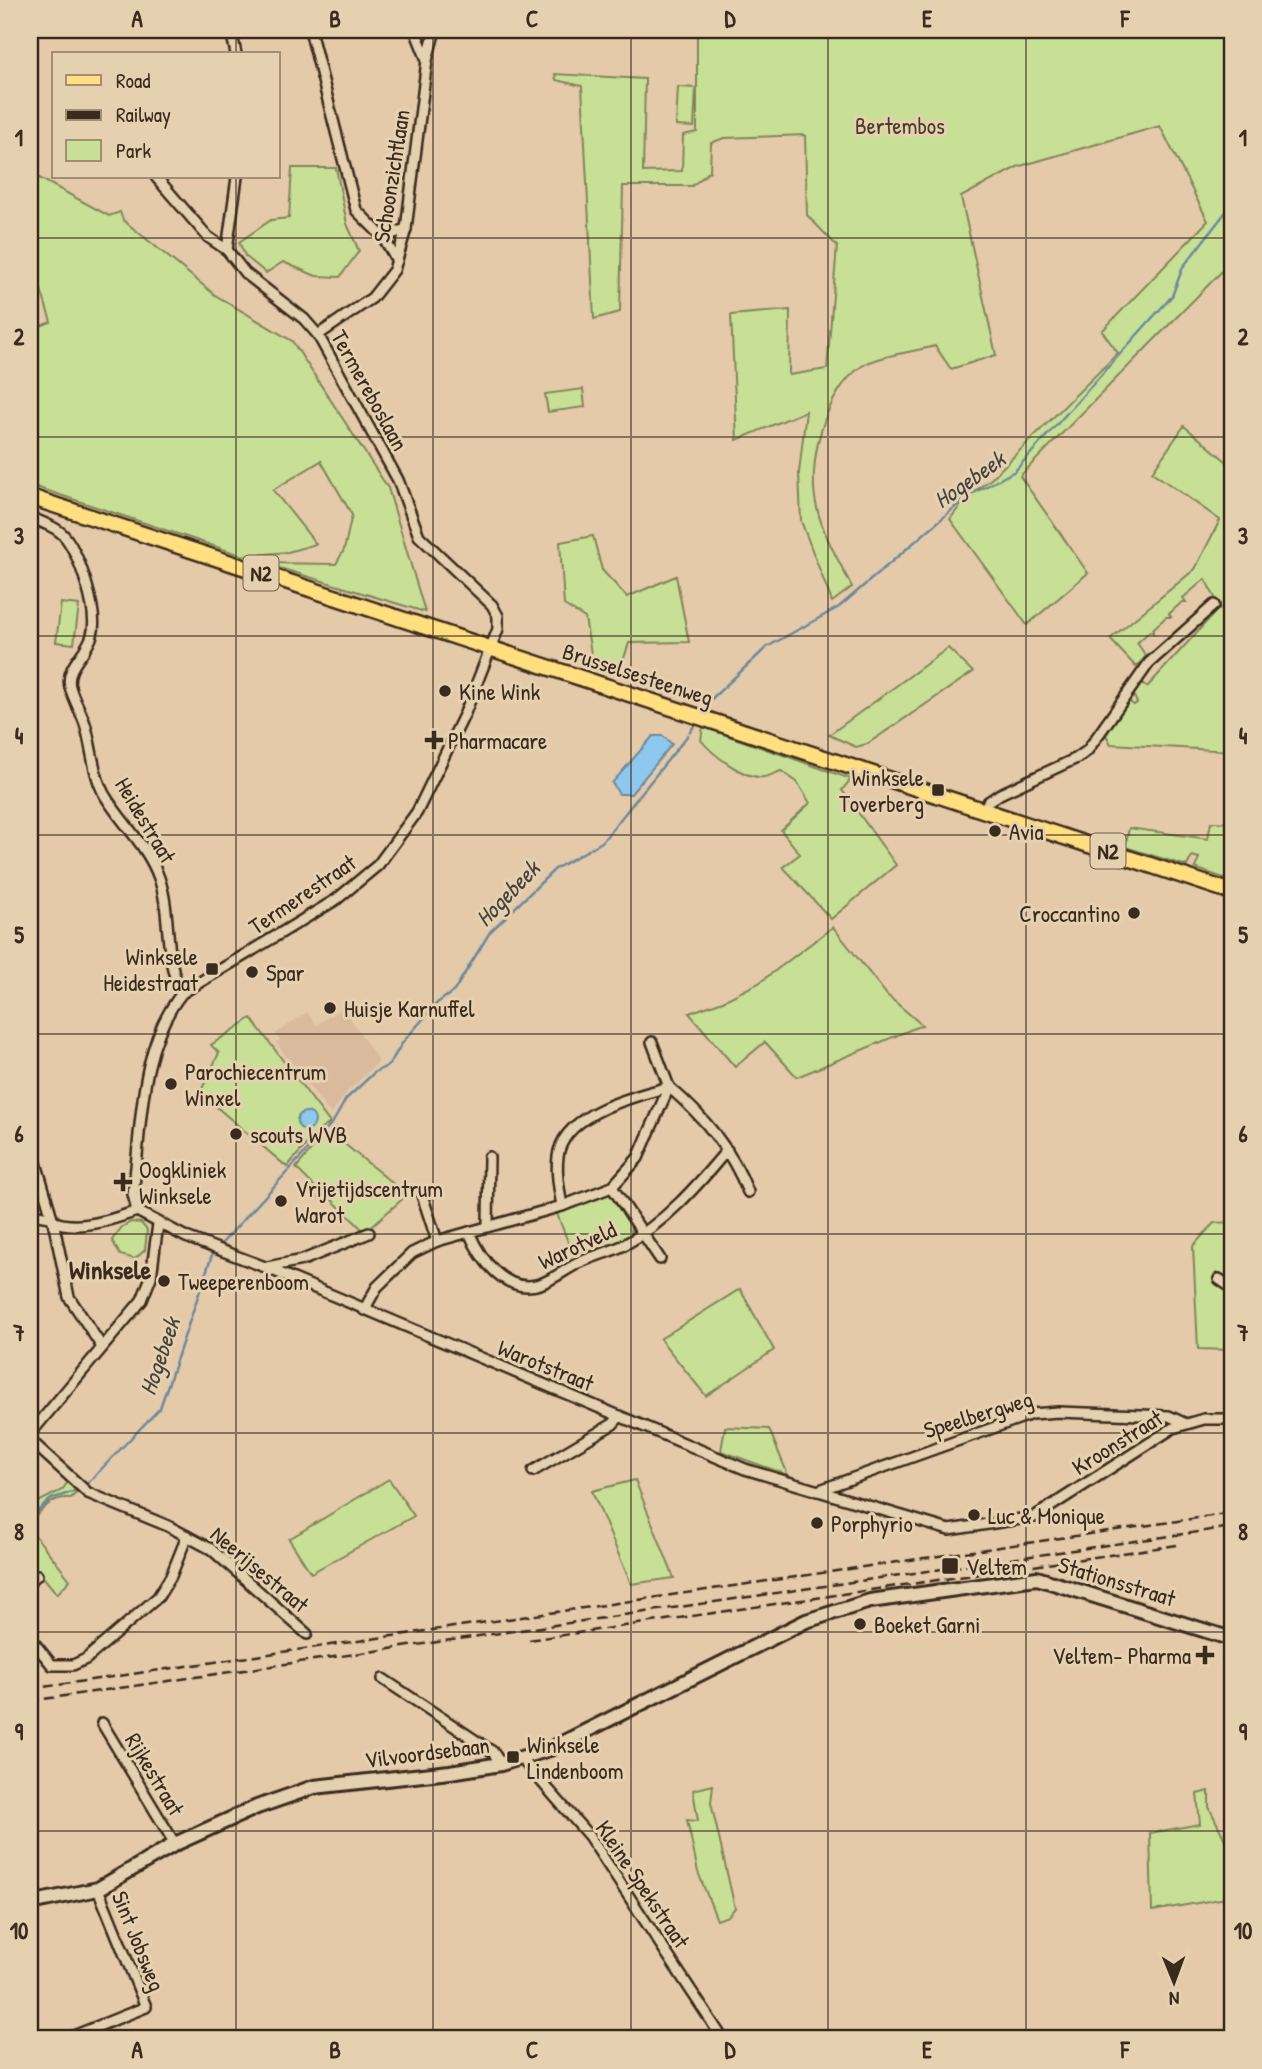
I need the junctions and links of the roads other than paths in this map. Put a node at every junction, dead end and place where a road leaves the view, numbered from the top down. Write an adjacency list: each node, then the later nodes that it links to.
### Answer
1 (231, 30): 5 (street)
2 (310, 30): 10 (street)
3 (415, 30): 6 (street)
4 (435, 30): 6 (street, Schoonzichtlaan)
5 (236, 52)
6 (427, 60): 9 (street, Schoonzichtlaan)
7 (157, 178): 11 (street, Termereboslaan)
8 (237, 178): 11 (street)
9 (406, 229): 10 (street); 12 (street, Schoonzichtlaan)
10 (383, 237): 12 (street)
11 (227, 250): 13 (street, Termereboslaan)
12 (397, 261): 13 (street, Schoonzichtlaan)
13 (318, 335): 17 (street, Termereboslaan)
14 (30, 497): 17 (main road, Brusselsesteenweg / N2)
15 (30, 517): 20 (street, Heidestraat)
16 (1214, 605): 18 (street)
17 (491, 650): 18 (main road, Brusselsesteenweg / N2); 20 (street, Termerestraat)
18 (983, 811): 19 (main road, Brusselsesteenweg / N2)
19 (1232, 892)
20 (182, 993): 30 (street)
21 (652, 1042): 22 (street)
22 (670, 1087): 24 (street); 26 (street, Warotveld); 29 (street, Warotveld)
23 (30, 1142): 32 (street)
24 (727, 1150): 27 (street); 37 (street, Warotveld)
25 (489, 1157): 34 (street)
26 (612, 1187): 29 (street, Warotveld); 37 (street, Warotveld)
27 (748, 1192)
28 (422, 1195): 38 (street)
29 (562, 1206): 34 (street, Warotveld)
30 (137, 1210): 32 (street); 33 (street, Warotstraat)
31 (30, 1214): 32 (street)
32 (52, 1219): 44 (street)
33 (158, 1224): 40 (street, Warotstraat); 44 (street)
34 (488, 1226): 35 (street, Warotveld)
35 (469, 1232): 37 (street, Warotveld); 38 (street, Warotveld)
36 (369, 1233): 40 (street)
37 (641, 1233): 39 (street, Warotveld)
38 (437, 1241): 43 (street, Warotveld)
39 (660, 1259)
40 (265, 1267): 43 (street, Warotstraat)
41 (1219, 1279): 42 (street)
42 (1232, 1289)
43 (364, 1310): 45 (street, Warotstraat)
44 (102, 1347): 50 (street)
45 (620, 1416): 52 (street); 53 (street, Warotstraat)
46 (1157, 1416): 48 (street, Speelbergweg); 49 (street); 53 (street, Speelbergweg)
47 (1232, 1419): 48 (street, Kroonstraat)
48 (1184, 1423): 49 (street, Kroonstraat)
49 (1173, 1428): 54 (street, Kroonstraat)
50 (30, 1434)
51 (30, 1440): 55 (street, Neerijsestraat)
52 (533, 1471)
53 (817, 1491): 54 (street, Warotstraat)
54 (950, 1530)
55 (187, 1536): 57 (street, Neerijsestraat); 58 (street, Neerijsestraat)
56 (822, 1615): 59 (street, Stationsstraat); 63 (street, Vilvoordsebaan)
57 (307, 1634)
58 (30, 1638)
59 (1231, 1639): 60 (street)
60 (1232, 1656)
61 (383, 1679): 64 (street)
62 (102, 1723): 65 (street, Rijkestraat)
63 (521, 1758): 64 (street, Vilvoordsebaan); 69 (street, Kleine Spekstraat)
64 (501, 1763): 65 (street, Vilvoordsebaan)
65 (175, 1844): 66 (street, Vilvoordsebaan)
66 (98, 1889): 67 (street, Vilvoordsebaan); 68 (street, Sint Jobsweg)
67 (30, 1903)
68 (66, 2039)
69 (723, 2039)

